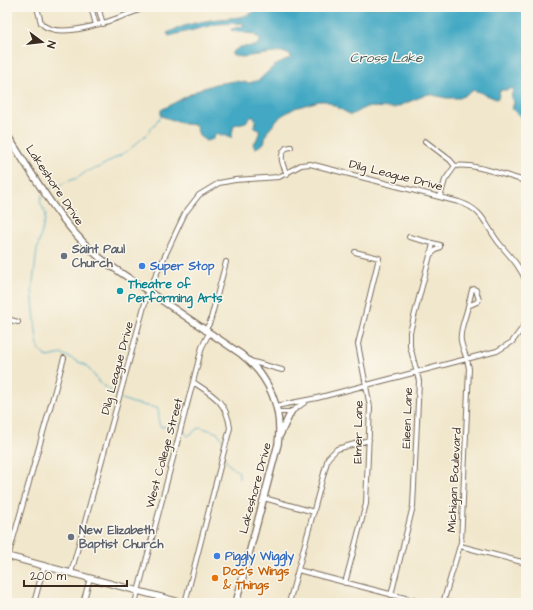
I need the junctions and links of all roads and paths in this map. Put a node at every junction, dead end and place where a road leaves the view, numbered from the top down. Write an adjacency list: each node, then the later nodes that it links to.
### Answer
1 (37, 7): 6 (street)
2 (91, 7): 6 (street)
3 (98, 7): 5 (street)
4 (147, 7): 5 (street)
5 (103, 24): 6 (street)
6 (96, 26)
7 (7, 135): 22 (main road, Lakeshore Drive)
8 (425, 141): 10 (street)
9 (291, 147): 11 (street)
10 (455, 166): 12 (street); 13 (street)
11 (287, 174): 13 (street, Dilg League Drive); 22 (street, Dilg League Drive)
12 (526, 181)
13 (440, 197): 21 (street, Dilg League Drive)
14 (409, 237): 15 (street)
15 (433, 244): 17 (street, Eileen Lane); 17 (street)
16 (355, 252): 36 (street, Elmer Lane)
17 (430, 255): 33 (street, Eileen Lane)
18 (226, 262): 27 (street, West College Street)
19 (7, 270): 20 (street)
20 (7, 273)
21 (526, 281)
22 (148, 292): 27 (main road, Lakeshore Drive); 51 (street, Dilg League Drive)
23 (468, 306): 29 (street, Michigan Boulevard)
24 (7, 319): 25 (street)
25 (18, 322)
26 (526, 323): 29 (street)
27 (207, 332): 30 (main road, Lakeshore Drive); 35 (street, West College Street)
28 (64, 358): 47 (street)
29 (468, 358): 33 (street); 46 (street, Michigan Boulevard)
30 (250, 361): 31 (street); 34 (main road, Lakeshore Drive)
31 (269, 366): 32 (street); 34 (street)
32 (282, 370)
33 (416, 372): 36 (street); 55 (street, Eileen Lane)
34 (262, 375): 39 (main road, Lakeshore Drive)
35 (193, 382): 54 (street, West College Street); 60 (street)
36 (366, 385): 38 (street); 43 (street, Elmer Lane)
37 (290, 402): 38 (street); 39 (street); 40 (street)
38 (305, 402): 40 (street)
39 (276, 406): 41 (main road, Lakeshore Drive)
40 (293, 411): 41 (street); 42 (main road)
41 (278, 412): 42 (main road, Lakeshore Drive)
42 (280, 436): 44 (main road, Lakeshore Drive)
43 (369, 440): 45 (street); 53 (street, Elmer Lane)
44 (264, 498): 45 (street); 61 (main road, Lakeshore Drive)
45 (314, 512): 50 (street)
46 (460, 546): 48 (street); 56 (street, Michigan Boulevard)
47 (8, 556): 49 (main road)
48 (526, 563)
49 (44, 566): 51 (main road); 57 (street)
50 (298, 570): 53 (street); 62 (street)
51 (71, 573): 52 (main road)
52 (90, 578): 54 (main road); 58 (street)
53 (345, 584): 55 (street)
54 (138, 591): 59 (street, West College Street); 60 (main road)
55 (391, 595): 63 (street)
56 (442, 602): 64 (street)
57 (34, 603)
58 (84, 603)
59 (135, 603)
60 (184, 603)
61 (236, 603)
62 (289, 603)
63 (424, 603)
64 (451, 603)

